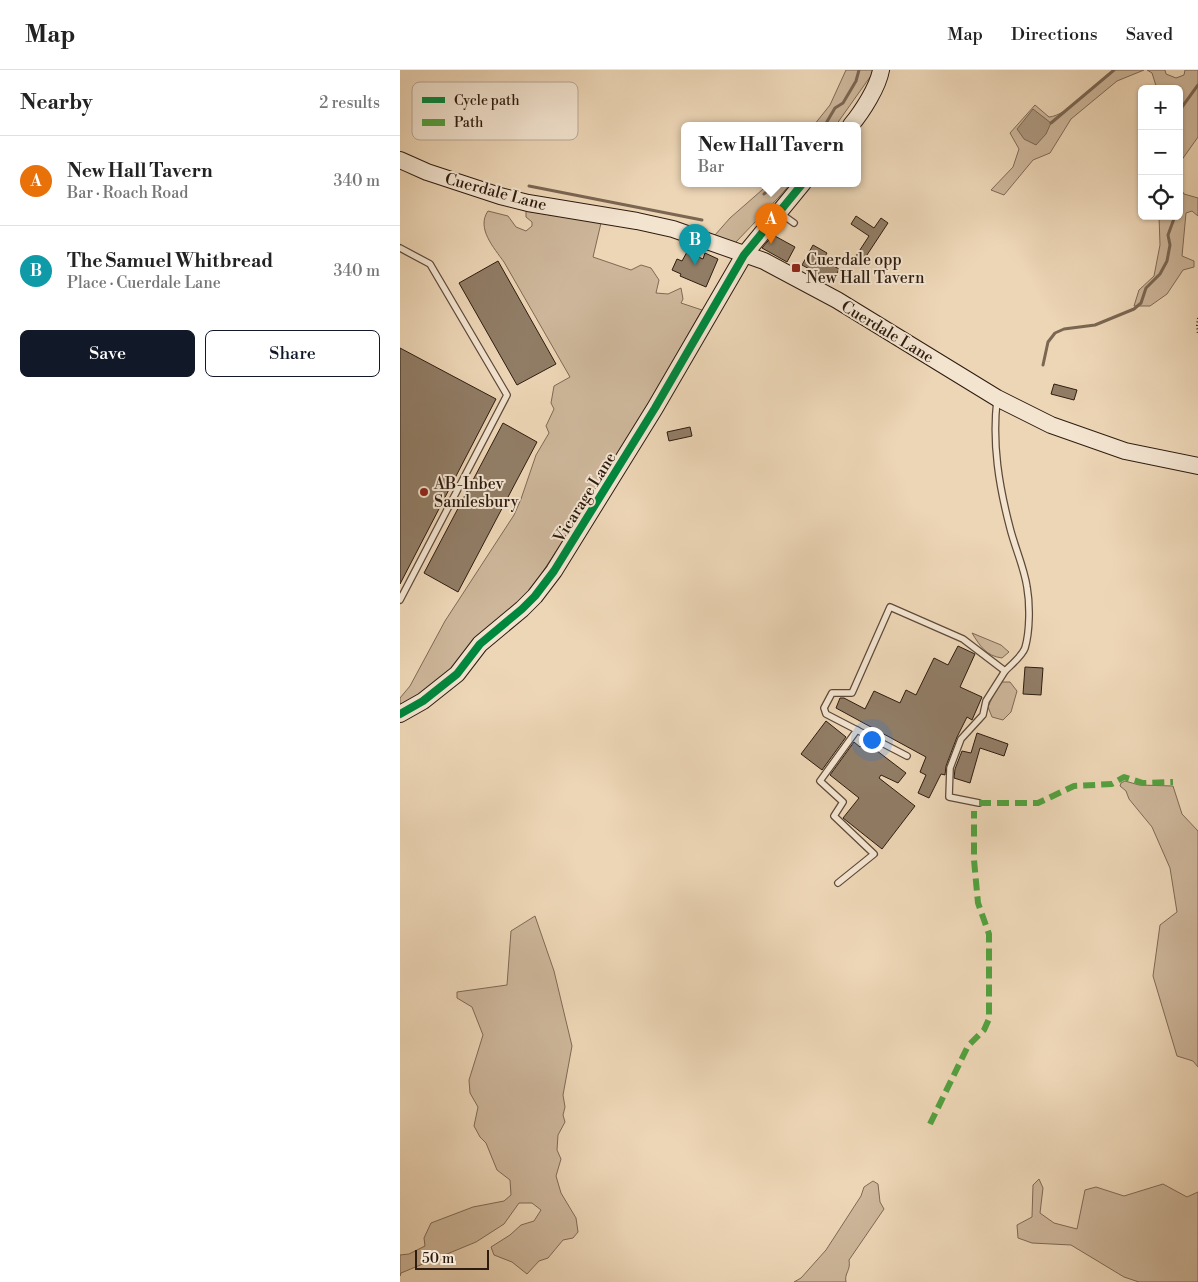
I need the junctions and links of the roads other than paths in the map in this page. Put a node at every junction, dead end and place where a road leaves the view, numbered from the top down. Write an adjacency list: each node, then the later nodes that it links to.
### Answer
1 (881, 70): 2 (main road)
2 (854, 122)
3 (400, 160): 8 (main road, Cuerdale Lane)
4 (800, 187): 5 (main road, Vicarage Lane)
5 (778, 212): 6 (lane); 8 (main road, Vicarage Lane)
6 (794, 223)
7 (400, 248): 11 (lane)
8 (744, 255): 9 (main road, Cuerdale Lane); 13 (main road, Vicarage Lane)
9 (997, 398): 10 (main road, Cuerdale Lane); 12 (lane)
10 (1198, 466)
11 (400, 600)
12 (1005, 671): 14 (lane); 16 (lane)
13 (400, 714)
14 (857, 730): 15 (lane); 17 (lane)
15 (907, 756)
16 (974, 811)
17 (838, 884)

